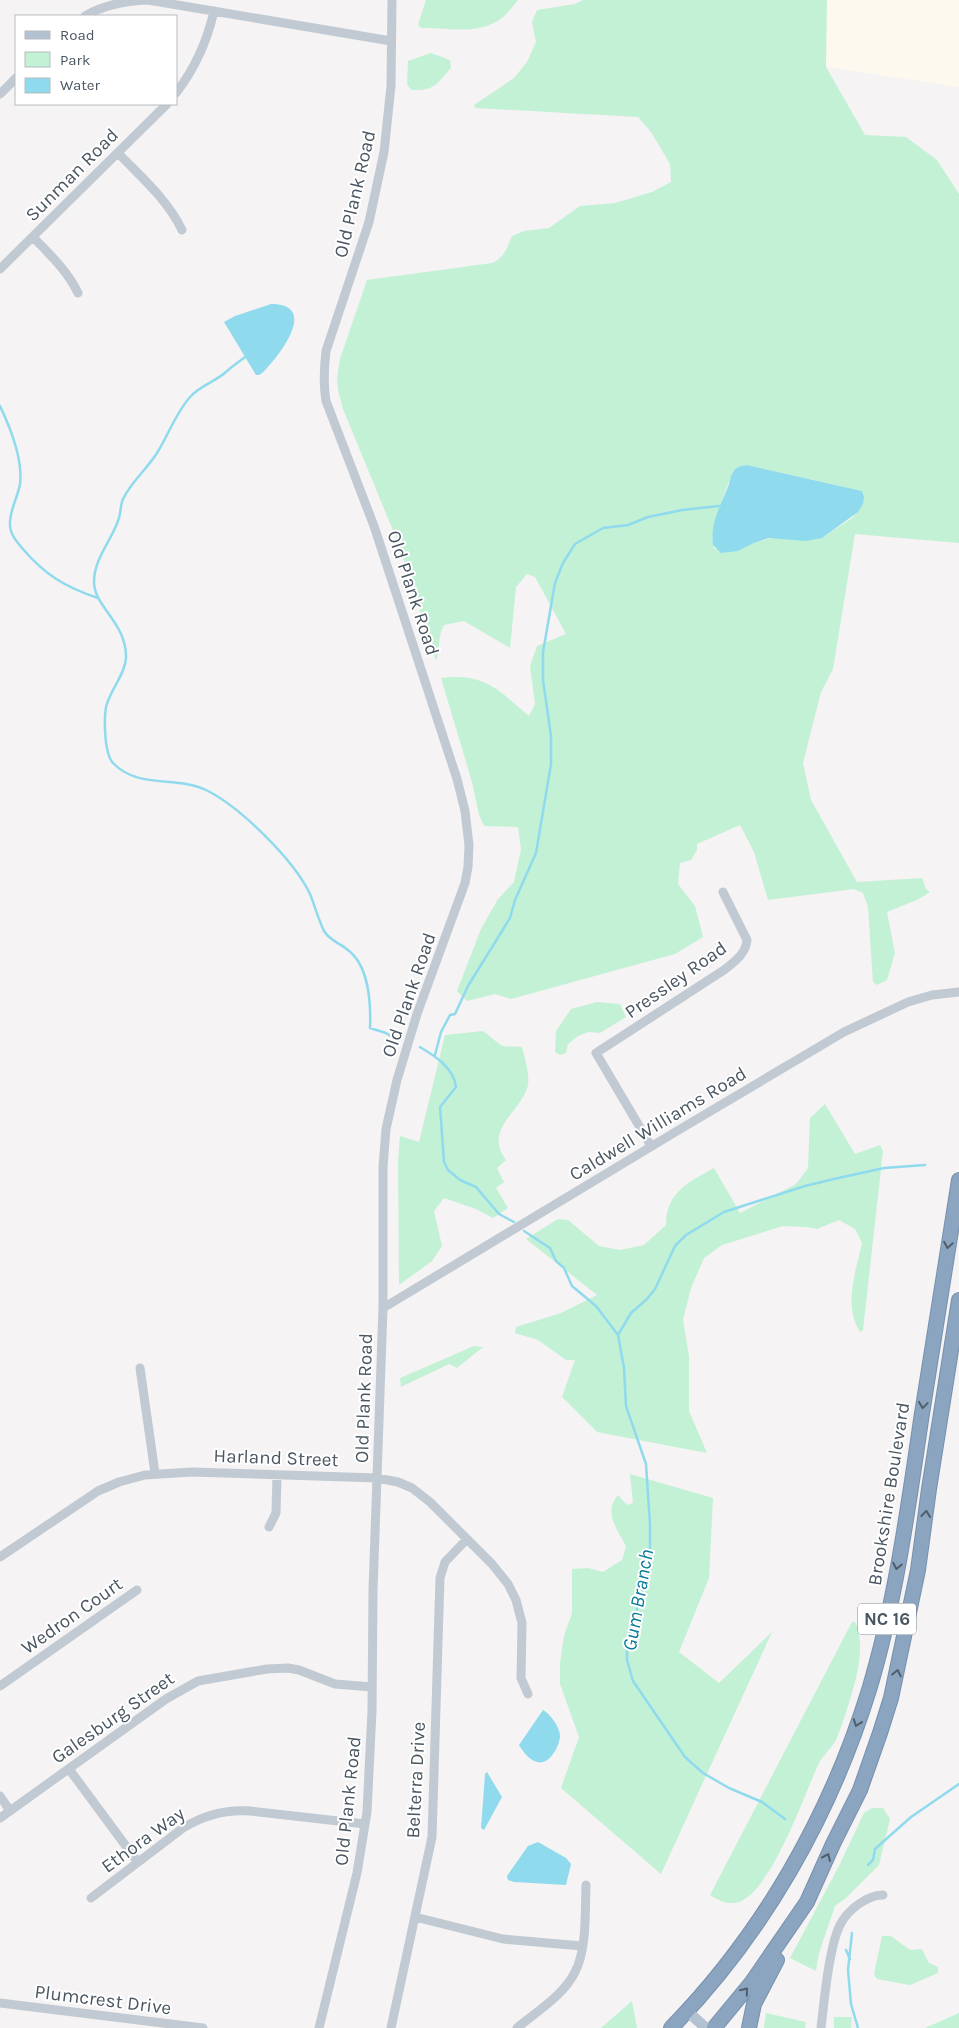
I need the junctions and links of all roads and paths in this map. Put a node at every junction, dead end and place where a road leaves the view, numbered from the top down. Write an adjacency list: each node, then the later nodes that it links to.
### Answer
1 (392, 0): 4 (street, Old Plank Road)
2 (214, 11): 3 (street); 4 (street); 6 (street)
3 (87, 15)
4 (392, 41): 19 (street, Old Plank Road)
5 (15, 79): 7 (street)
6 (178, 90)
7 (0, 94)
8 (166, 105): 9 (street, Sunman Road)
9 (118, 153): 10 (street); 11 (street, Sunman Road)
10 (182, 230)
11 (33, 237): 12 (street, Sunman Road); 13 (street)
12 (0, 269)
13 (78, 293)
14 (723, 892): 16 (street, Pressley Road)
15 (959, 992): 16 (street, Caldwell Williams Road)
16 (651, 1146): 19 (street, Caldwell Williams Road)
17 (959, 1180): 44 (highway, Brookshire Boulevard / NC 16, one-way to 44)
18 (959, 1300): 40 (highway, Brookshire Boulevard / NC 16, one-way to 18)
19 (384, 1308): 23 (street, Old Plank Road)
20 (140, 1368): 21 (street)
21 (155, 1473): 22 (street, Harland Street); 26 (street, Harland Street)
22 (277, 1475): 23 (street, Harland Street); 24 (street)
23 (377, 1478): 25 (street, Harland Street); 29 (street, Old Plank Road)
24 (269, 1527)
25 (467, 1539): 30 (street, Harland Street); 41 (street, Belterra Drive)
26 (0, 1557)
27 (137, 1590): 28 (street, Wedron Court)
28 (0, 1686)
29 (372, 1687): 31 (street, Galesburg Street); 35 (street, Old Plank Road)
30 (528, 1694)
31 (69, 1769): 33 (street, Galesburg Street); 36 (street)
32 (0, 1796): 33 (street)
33 (10, 1811): 34 (street, Galesburg Street)
34 (0, 1818)
35 (365, 1824): 36 (street, Ethora Way); 46 (street, Old Plank Road)
36 (137, 1861): 39 (street, Ethora Way)
37 (586, 1885): 42 (street)
38 (883, 1895): 53 (street)
39 (91, 1898)
40 (807, 1902): 51 (highway, Brookshire Boulevard / NC 16, one-way to 40); 52 (highway)
41 (415, 1917): 42 (street); 47 (street, Belterra Drive)
42 (582, 1946): 48 (street)
43 (0, 2003): 45 (street, Plumcrest Drive)
44 (687, 2011): 49 (highway, Brookshire Boulevard / NC 16); 50 (main road)
45 (203, 2028)
46 (318, 2028)
47 (391, 2028)
48 (517, 2028)
49 (671, 2028)
50 (706, 2028)
51 (714, 2028)
52 (749, 2028)
53 (821, 2028)

